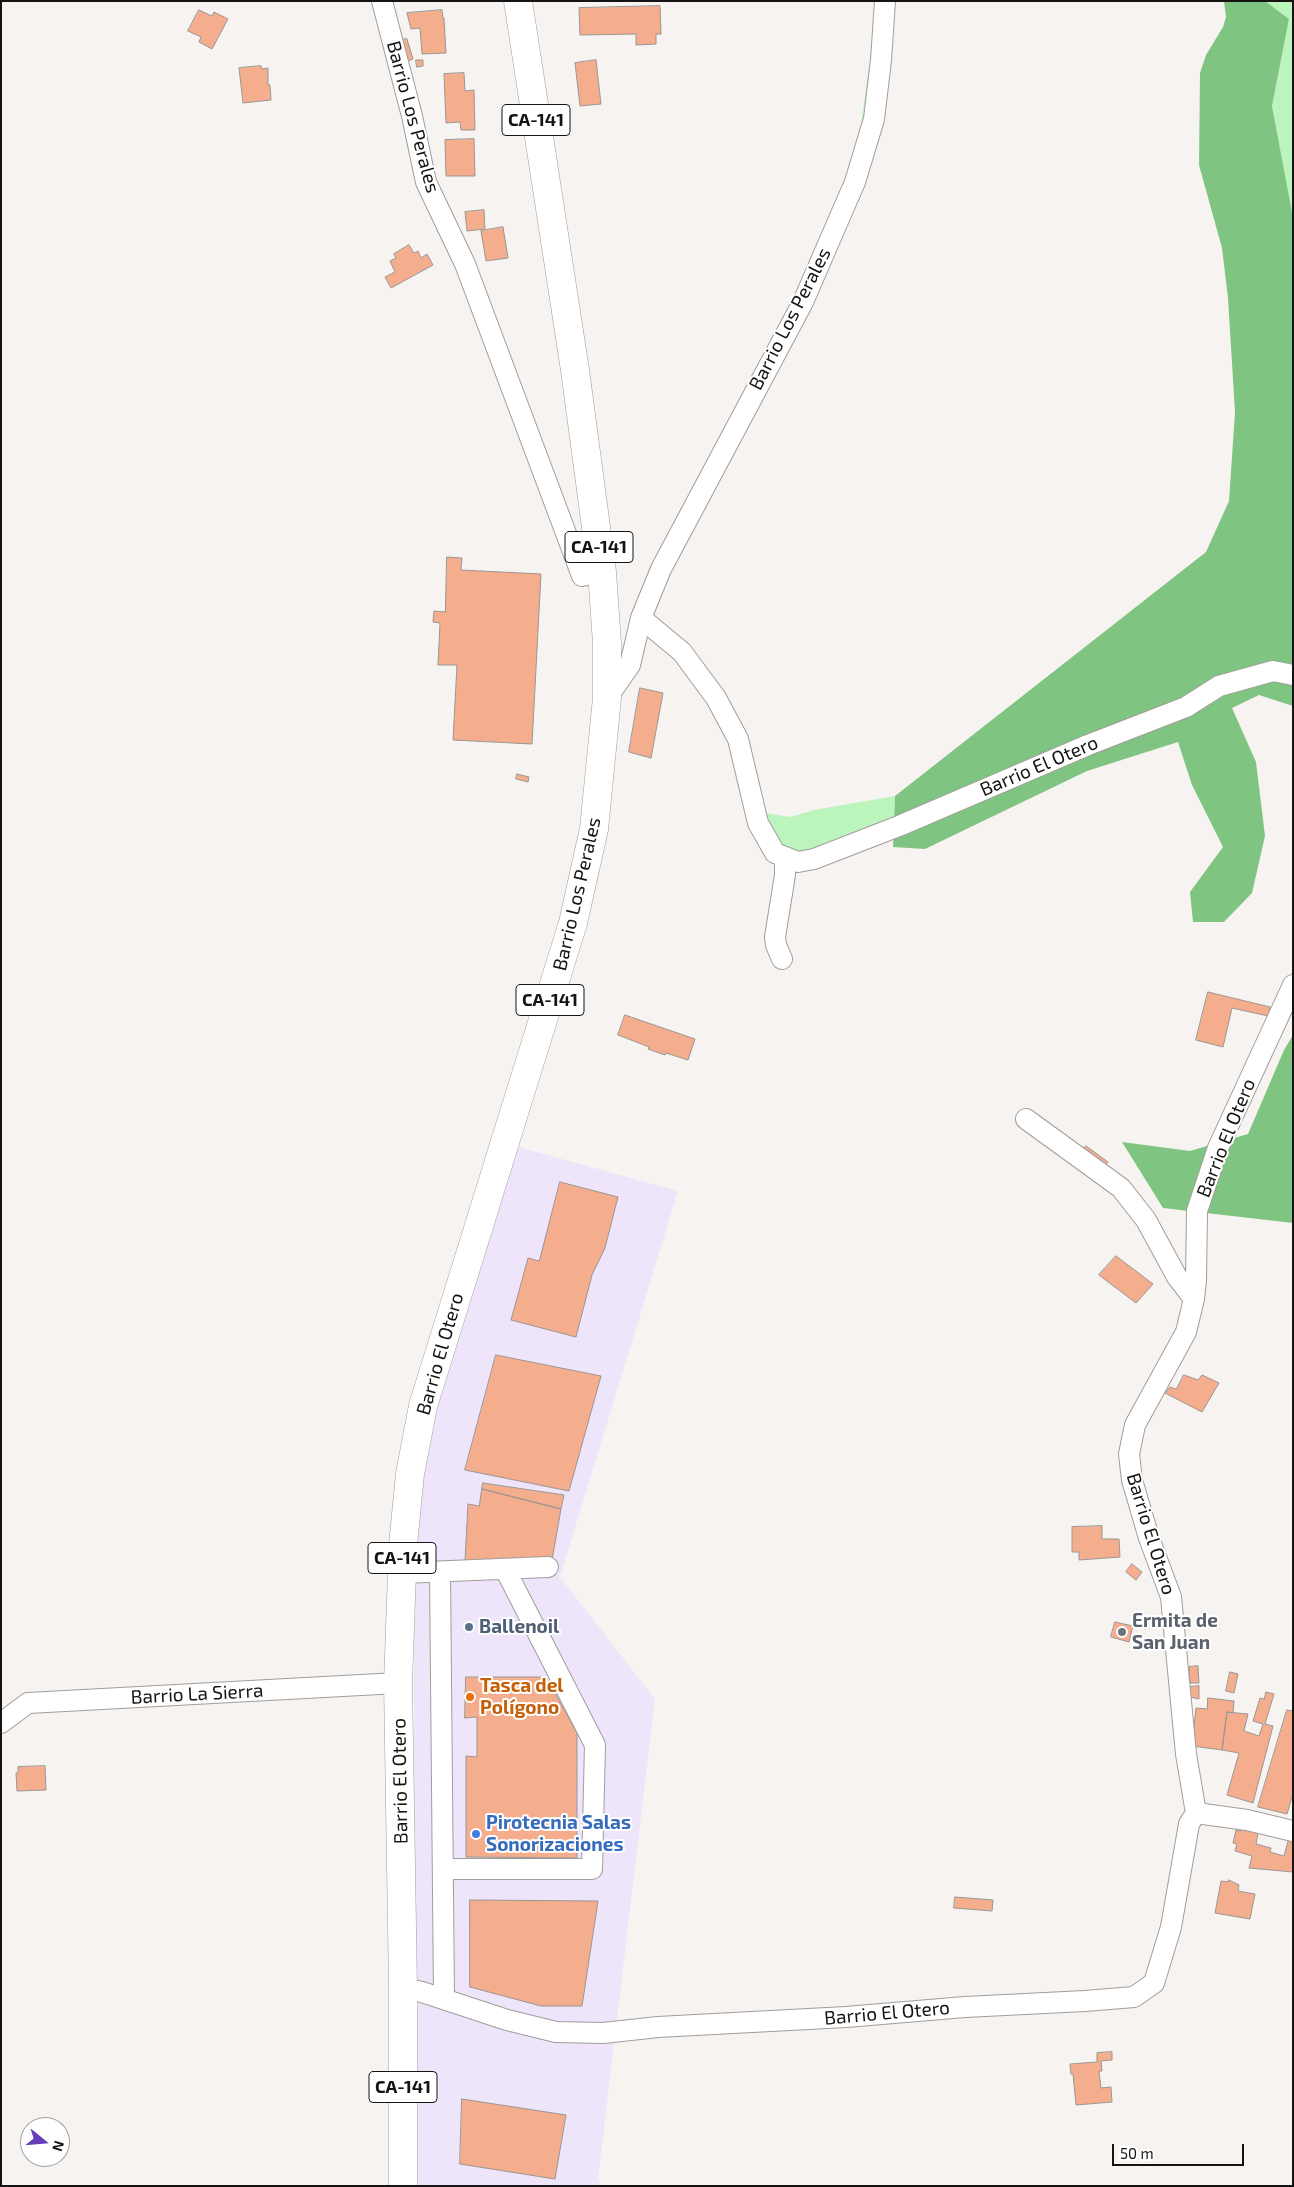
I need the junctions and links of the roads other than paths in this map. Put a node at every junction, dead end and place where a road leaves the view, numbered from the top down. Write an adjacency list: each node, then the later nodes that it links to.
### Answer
1 (382, 1): 4 (street, Barrio Los Perales)
2 (518, 1): 4 (main road, Barrio Los Perales / CA-141)
3 (885, 1): 5 (street, Barrio Los Perales)
4 (602, 572): 7 (main road, Barrio Los Perales / CA-141)
5 (641, 618): 7 (street, Barrio Los Perales); 8 (street)
6 (1293, 675): 8 (street, Barrio El Otero)
7 (608, 698): 12 (main road, Barrio Los Perales / CA-141)
8 (785, 858): 9 (street)
9 (782, 959)
10 (1293, 985): 13 (street, Barrio El Otero)
11 (1026, 1119): 13 (street)
12 (506, 1142): 17 (main road, Barrio El Otero / CA-141)
13 (1194, 1299): 20 (street, Barrio El Otero)
14 (548, 1567): 15 (street)
15 (505, 1569): 16 (street); 22 (street)
16 (440, 1572): 17 (street); 22 (street)
17 (402, 1573): 18 (main road, Barrio El Otero / CA-141)
18 (398, 1683): 19 (street, Barrio La Sierra); 23 (main road, Barrio El Otero / CA-141)
19 (1, 1722)
20 (1196, 1812): 21 (street); 24 (street, Barrio El Otero)
21 (1293, 1831)
22 (444, 1869): 24 (street)
23 (403, 1988): 24 (street, Barrio El Otero); 25 (main road, Barrio El Otero / CA-141)
24 (444, 1999)
25 (403, 2186)

